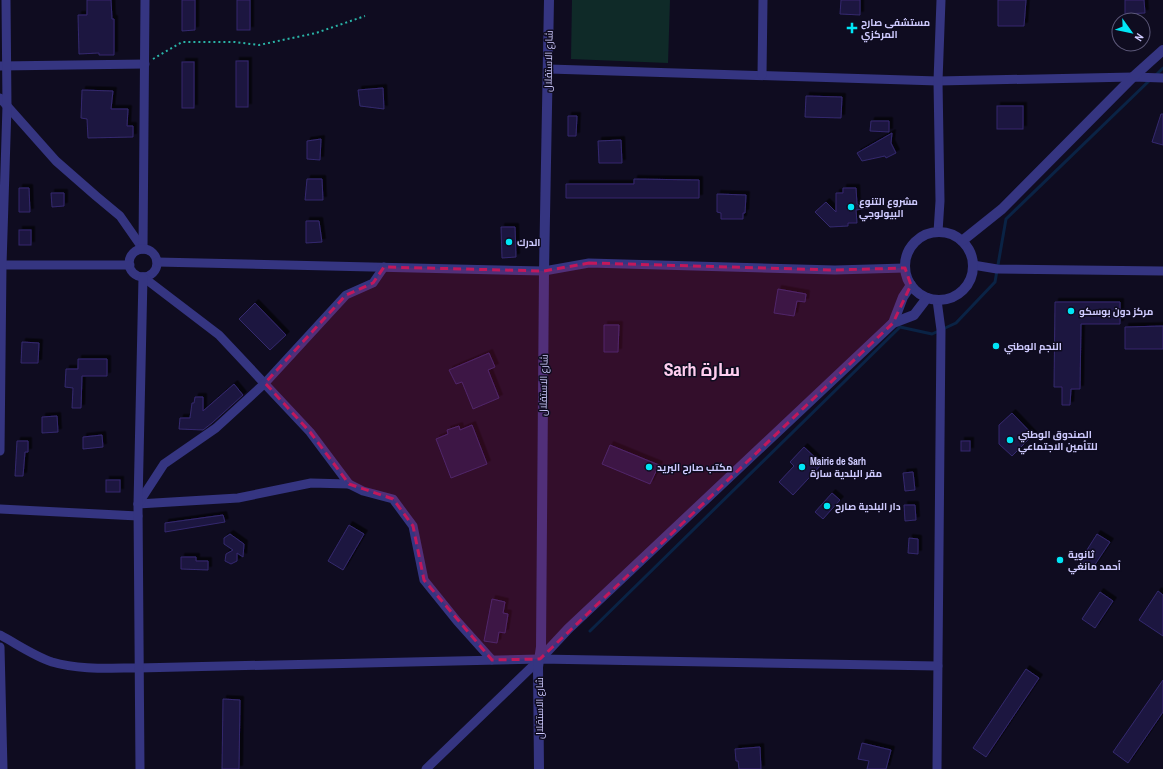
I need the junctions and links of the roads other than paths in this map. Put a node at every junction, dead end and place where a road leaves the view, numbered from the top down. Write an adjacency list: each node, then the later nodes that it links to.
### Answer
1 (6, 0): 8 (street)
2 (145, 0): 7 (street)
3 (549, 0): 9 (street, شارع الاستقلال)
4 (763, 0): 10 (street)
5 (941, 0): 13 (street)
6 (1163, 50): 11 (street)
7 (145, 64): 8 (street); 18 (street)
8 (3, 66): 15 (street)
9 (549, 69): 10 (street); 25 (street, شارع الاستقلال)
10 (762, 75): 13 (street)
11 (1133, 77): 12 (street); 13 (street); 17 (street)
12 (1163, 78)
13 (938, 81): 16 (street)
14 (0, 98): 15 (street)
15 (7, 106): 18 (street); 20 (street)
16 (938, 232): 17 (street); 24 (street)
17 (962, 241): 22 (street)
18 (143, 249): 19 (street); 21 (street)
19 (157, 262): 23 (street); 27 (street)
20 (1, 265): 21 (street); 32 (street)
21 (130, 265): 27 (street)
22 (973, 265): 26 (street); 29 (street)
23 (384, 267): 25 (street); 31 (street)
24 (905, 268): 25 (street); 28 (street)
25 (544, 271): 39 (street, شارع الاستقلال)
26 (1163, 271)
27 (143, 277): 31 (street); 34 (street)
28 (911, 285): 29 (street); 30 (street)
29 (932, 299): 30 (street); 41 (street)
30 (893, 323): 39 (street)
31 (265, 383): 33 (street); 34 (street)
32 (0, 451)
33 (349, 484): 34 (street); 40 (street)
34 (138, 504): 36 (street)
35 (0, 509): 36 (street)
36 (138, 516): 42 (street)
37 (0, 635): 42 (street)
38 (0, 647): 43 (street)
39 (540, 659): 40 (street); 41 (street); 45 (street); 46 (street, شارع الاستقلال)
40 (492, 660): 42 (street)
41 (938, 666): 47 (street)
42 (138, 668): 44 (street)
43 (3, 769)
44 (140, 769)
45 (426, 769)
46 (539, 769)
47 (937, 769)

